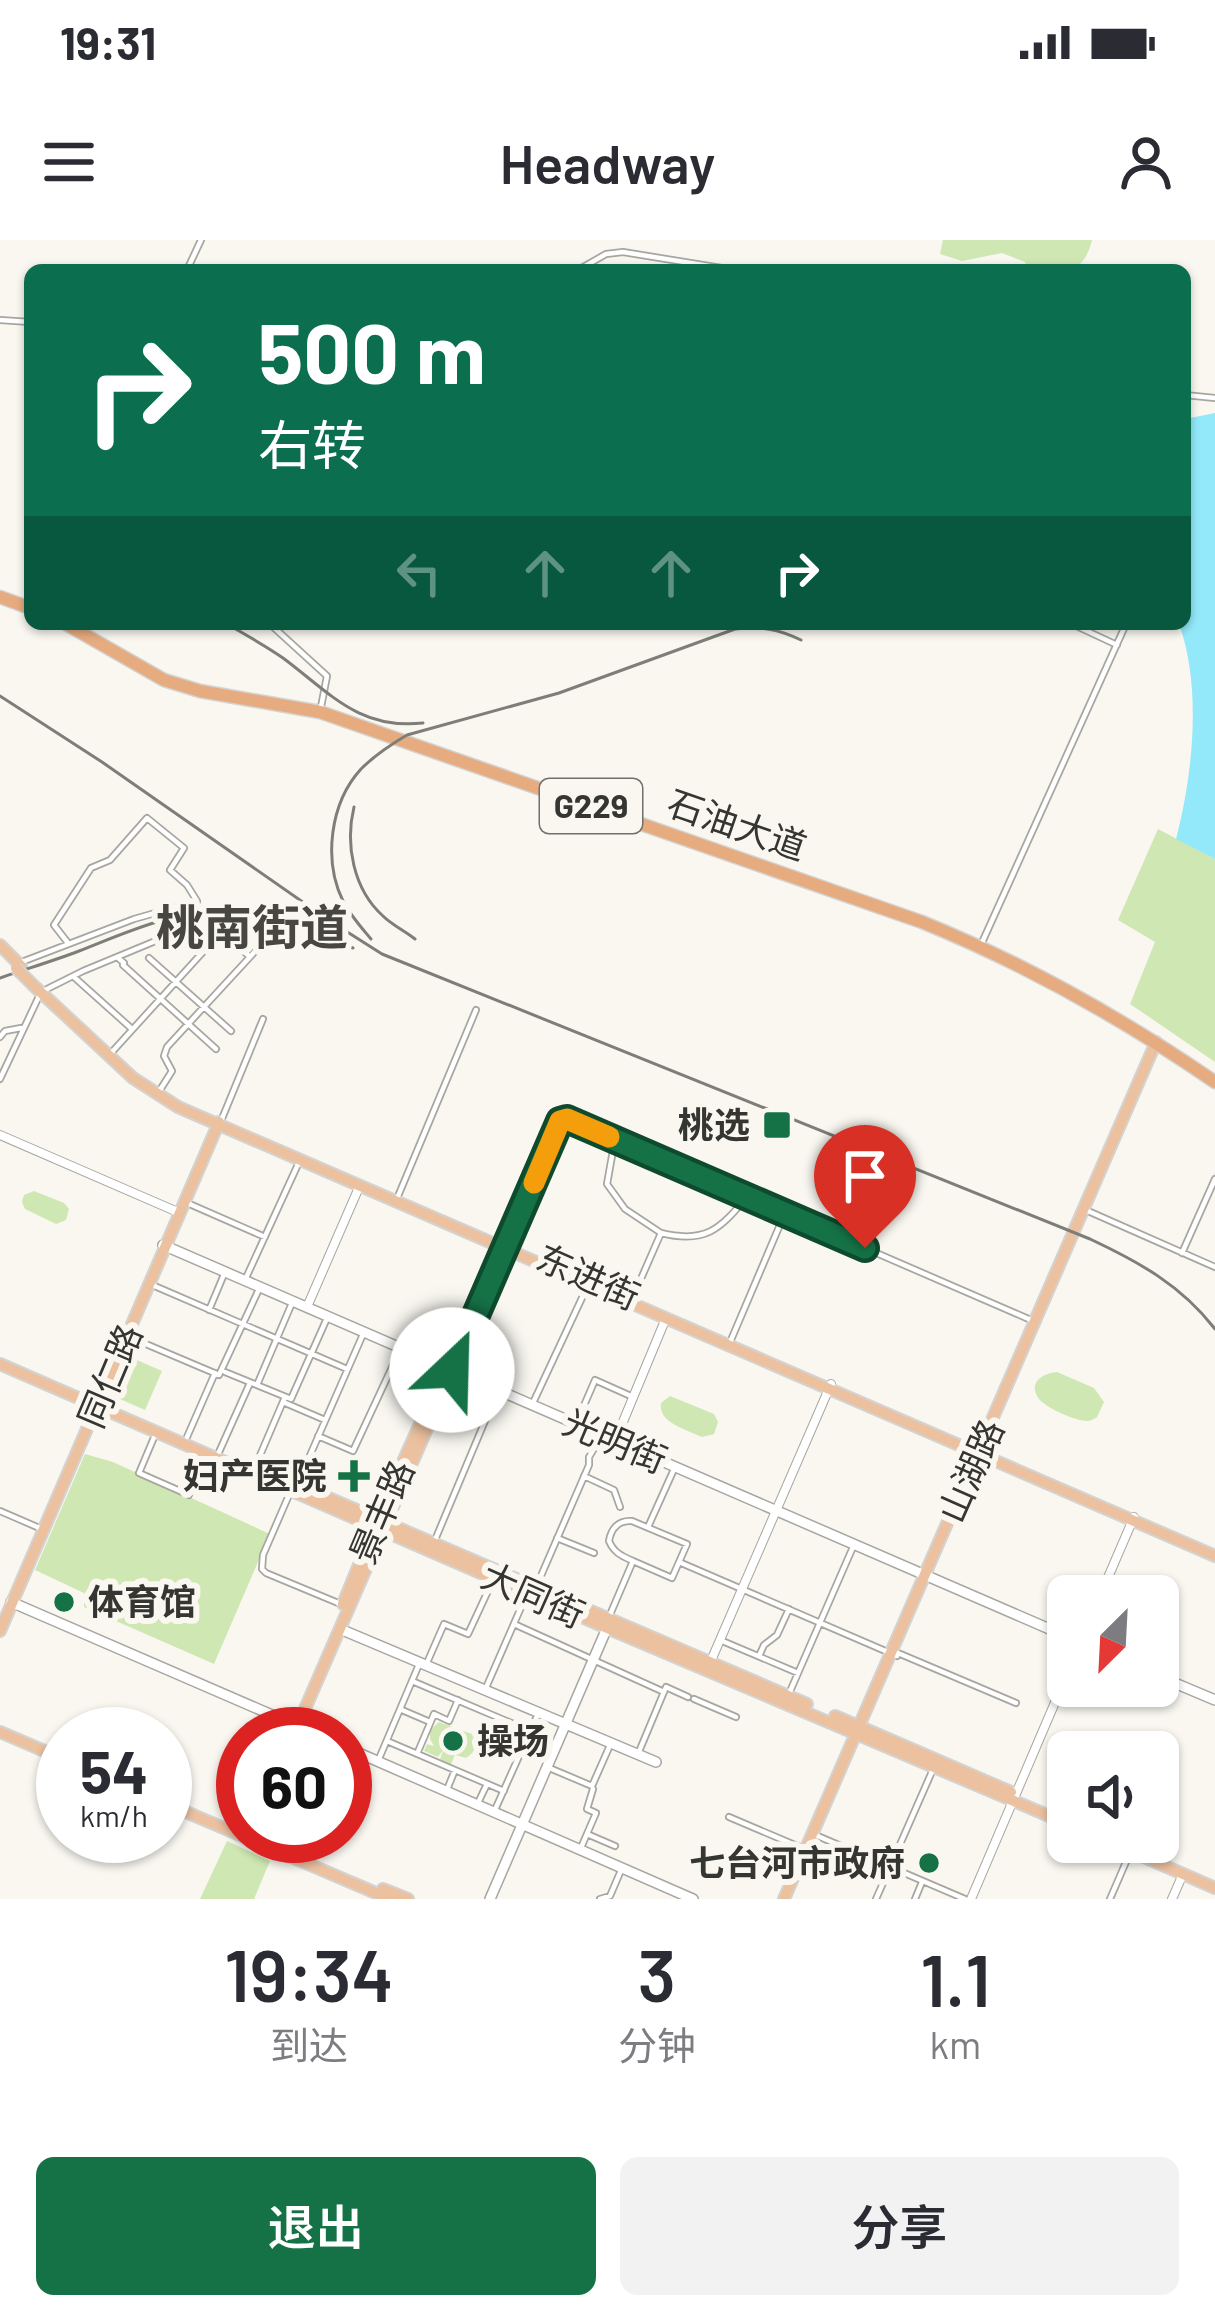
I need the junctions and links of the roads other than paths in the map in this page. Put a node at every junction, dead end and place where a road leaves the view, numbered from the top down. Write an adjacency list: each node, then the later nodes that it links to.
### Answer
1 (588, 264): 2 (street)
2 (697, 264)
3 (76, 630): 8 (highway, 石油大道 / G229)
4 (276, 630): 8 (street)
5 (1086, 630): 7 (street)
6 (1123, 630): 7 (street)
7 (1117, 644): 12 (street)
8 (320, 712): 12 (highway, 石油大道 / G229)
9 (222, 931): 14 (street); 15 (street); 19 (street)
10 (68, 944): 10 (street); 17 (street)
11 (260, 946): 14 (street)
12 (980, 946): 30 (highway, 石油大道 / G229)
13 (0, 949): 17 (main road, 东进街)
14 (249, 956): 22 (street)
15 (117, 957): 18 (street); 21 (street)
16 (149, 958): 19 (street)
17 (18, 966): 20 (main road, 东进街, bridge)
18 (73, 976): 20 (street); 27 (street)
19 (175, 981): 21 (street); 22 (street)
20 (40, 988): 26 (street); 32 (main road, 东进街); 38 (main road, 东进街)
21 (159, 998): 25 (street); 27 (street)
22 (203, 1007): 25 (street); 28 (street)
23 (476, 1010): 45 (street)
24 (262, 1019): 38 (street)
25 (188, 1024): 31 (street); 35 (street)
26 (23, 1028): 29 (street); 33 (street)
27 (132, 1029): 32 (street)
28 (231, 1031)
29 (0, 1036)
30 (1157, 1047): 34 (highway, 石油大道 / G229); 36 (highway, 石油大道 / G229); 47 (main road, 山湖路); 66 (main road, 山湖路)
31 (216, 1049)
32 (112, 1052): 35 (main road, 东进街)
33 (0, 1079)
34 (1215, 1082)
35 (160, 1090): 38 (main road, 东进街)
36 (1215, 1091)
37 (560, 1121): 40 (street); 51 (main road, 景丰路)
38 (218, 1122): 41 (main road, 东进街); 45 (main road, 东进街); 46 (main road, 同仁路)
39 (0, 1136): 46 (street)
40 (615, 1139): 44 (street); 49 (street)
41 (300, 1160): 43 (main road, 东进街); 50 (street)
42 (1215, 1179): 53 (street)
43 (360, 1185): 45 (main road, 东进街); 62 (street)
44 (747, 1197): 48 (street); 49 (street)
45 (398, 1199): 51 (main road, 东进街)
46 (181, 1209): 50 (street); 52 (main road, 同仁路)
47 (1088, 1211): 53 (street); 93 (main road, 山湖路)
48 (785, 1213): 66 (street); 71 (street)
49 (662, 1233): 60 (street)
50 (265, 1238): 56 (street)
51 (504, 1244): 58 (main road, 东进街); 60 (main road, 东进街); 76 (main road, 景丰路)
52 (165, 1245): 55 (main road, 光明街); 57 (main road, 同仁路); 83 (main road, 同仁路)
53 (1182, 1252): 54 (street)
54 (1215, 1267)
55 (225, 1271): 56 (main road, 光明街); 63 (street)
56 (245, 1280): 59 (main road, 光明街)
57 (150, 1284): 63 (street); 69 (main road, 同仁路)
58 (589, 1284): 65 (main road, 东进街); 84 (street)
59 (260, 1286): 61 (main road, 光明街); 67 (street)
60 (633, 1298): 71 (main road, 东进街)
61 (293, 1301): 62 (main road, 光明街); 70 (street)
62 (307, 1307): 64 (main road, 光明街)
63 (209, 1310): 67 (street)
64 (328, 1316): 68 (main road, 光明街); 73 (street)
65 (666, 1318): 79 (main road, 东进街); 81 (street)
66 (1036, 1323): 93 (main road, 山湖路)
67 (243, 1325): 70 (street); 77 (street)
68 (364, 1332): 72 (main road, 光明街); 75 (street)
69 (127, 1336): 77 (street); 83 (main road, 同仁路)
70 (277, 1339): 73 (street); 78 (street)
71 (731, 1340): 79 (main road, 东进街)
72 (400, 1348): 76 (main road, 光明街); 89 (street)
73 (311, 1354): 75 (street); 82 (street)
74 (0, 1362): 83 (main road, 大同街)
75 (347, 1369): 85 (street)
76 (448, 1369): 80 (main road, 光明街); 103 (main road, 景丰路)
77 (218, 1372): 78 (street); 90 (street)
78 (253, 1384): 82 (street); 92 (street)
79 (830, 1386): 93 (main road, 东进街); 99 (street)
80 (498, 1390): 84 (main road, 光明街); 107 (street)
81 (633, 1397): 86 (street); 91 (street)
82 (284, 1400): 85 (street); 94 (street)
83 (97, 1402): 87 (main road, 大同街); 90 (main road, 大同街); 105 (main road, 同仁路)
84 (532, 1405): 86 (main road, 光明街)
85 (325, 1420): 89 (street)
86 (575, 1424): 88 (main road, 光明街)
87 (156, 1431): 97 (main road, 大同街); 98 (street)
88 (602, 1435): 91 (main road, 光明街); 96 (street)
89 (318, 1436): 97 (street)
90 (187, 1437): 92 (main road, 大同街)
91 (615, 1441): 95 (main road, 光明街)
92 (219, 1452): 94 (main road, 大同街)
93 (982, 1453): 102 (main road, 东进街); 114 (main road, 山湖路)
94 (255, 1467): 97 (main road, 大同街)
95 (675, 1467): 99 (main road, 光明街); 104 (street)
96 (584, 1476): 101 (street); 106 (street)
97 (294, 1487): 103 (main road, 大同街); 119 (street)
98 (189, 1495)
99 (776, 1510): 108 (main road, 光明街); 116 (street)
100 (0, 1511): 105 (street)
101 (623, 1514): 104 (street); 111 (street)
102 (1134, 1518): 110 (main road, 东进街); 113 (street)
103 (381, 1525): 107 (main road, 大同街); 115 (main road, 大同街); 119 (main road, 景丰路); 126 (main road, 景丰路)
104 (648, 1527): 112 (street)
105 (43, 1530): 118 (main road, 同仁路)
106 (557, 1538): 109 (street); 117 (street)
107 (434, 1543): 117 (main road, 大同街)
108 (854, 1544): 114 (main road, 光明街); 121 (street)
109 (594, 1553)
110 (1215, 1554)
111 (633, 1561): 112 (street); 122 (street)
112 (679, 1562): 116 (street)
113 (1109, 1575)
114 (928, 1577): 125 (main road, 光明街); 128 (main road, 山湖路)
115 (494, 1578): 117 (main road, 大同街); 131 (street)
116 (742, 1589): 120 (street); 127 (street)
117 (532, 1592): 122 (main road, 大同街); 124 (street)
118 (12, 1602): 123 (main road, 同仁路); 142 (main road)
119 (343, 1605): 143 (main road, 景丰路)
120 (789, 1610): 121 (street); 129 (street)
121 (820, 1622): 128 (street); 133 (street)
122 (608, 1623): 130 (main road); 132 (main road, 大同街)
123 (1, 1624)
124 (514, 1624): 130 (street); 136 (street)
125 (1047, 1628)
126 (340, 1629): 131 (main road); 144 (main road, 景丰路)
127 (720, 1640): 129 (street); 132 (street)
128 (896, 1654): 141 (street); 153 (main road, 山湖路)
129 (759, 1656): 133 (street)
130 (592, 1661): 137 (street); 150 (main road)
131 (423, 1664): 134 (street); 136 (main road)
132 (709, 1665): 138 (main road, 大同街); 153 (main road, 大同街)
133 (798, 1673): 138 (street)
134 (412, 1681): 139 (street); 146 (street)
135 (1179, 1685): 140 (main road)
136 (485, 1690): 147 (main road)
137 (664, 1692): 148 (street); 158 (street)
138 (788, 1696): 153 (main road, 大同街)
139 (458, 1700): 149 (street); 152 (street)
140 (1215, 1700)
141 (1016, 1702)
142 (244, 1707)
143 (302, 1707)
144 (303, 1707)
145 (1053, 1707): 169 (street)
146 (400, 1709): 149 (street); 154 (street)
147 (539, 1712): 150 (main road); 152 (street)
148 (736, 1717)
149 (430, 1722): 157 (street)
150 (565, 1724): 155 (main road); 163 (main road)
151 (0, 1728): 156 (main road)
152 (530, 1731): 167 (street)
153 (862, 1732): 162 (main road, 大同街); 169 (main road, 大同街); 176 (main road, 山湖路)
154 (387, 1741): 157 (street); 160 (street)
155 (611, 1743): 158 (main road); 166 (street)
156 (36, 1744)
157 (417, 1754): 164 (street)
158 (638, 1754): 161 (main road)
159 (372, 1758): 160 (main road)
160 (378, 1761): 168 (main road)
161 (656, 1762)
162 (934, 1766): 169 (main road, 大同街); 185 (street)
163 (546, 1767): 166 (street); 174 (main road)
164 (455, 1770): 165 (street); 168 (street)
165 (487, 1784): 167 (street); 170 (street)
166 (592, 1786): 175 (street)
167 (504, 1791): 172 (street)
168 (446, 1792): 170 (main road)
169 (1015, 1797): 171 (main road, 大同街); 199 (street)
170 (478, 1805): 172 (main road)
171 (1047, 1811)
172 (494, 1813): 174 (main road)
173 (730, 1817): 179 (street)
174 (521, 1825): 178 (main road); 194 (main road)
175 (587, 1834): 177 (street); 178 (street)
176 (816, 1835): 179 (main road, 山湖路); 185 (street); 197 (main road, 山湖路)
177 (614, 1846)
178 (580, 1850): 186 (main road)
179 (806, 1850): 197 (main road, 山湖路)
180 (310, 1863): 192 (main road)
181 (318, 1863): 193 (main road)
182 (1122, 1863): 200 (street)
183 (1161, 1863): 187 (main road)
184 (1166, 1863): 189 (main road)
185 (890, 1867): 188 (street); 191 (street)
186 (622, 1868): 190 (street); 196 (main road)
187 (1183, 1874): 189 (main road); 201 (street)
188 (923, 1881): 198 (street); 199 (street)
189 (1215, 1885)
190 (611, 1898): 195 (street)
191 (878, 1898)
192 (389, 1899)
193 (408, 1899)
194 (490, 1899)
195 (600, 1899)
196 (693, 1899)
197 (788, 1899)
198 (915, 1899)
199 (968, 1899)
200 (1110, 1899)
201 (1172, 1899)

